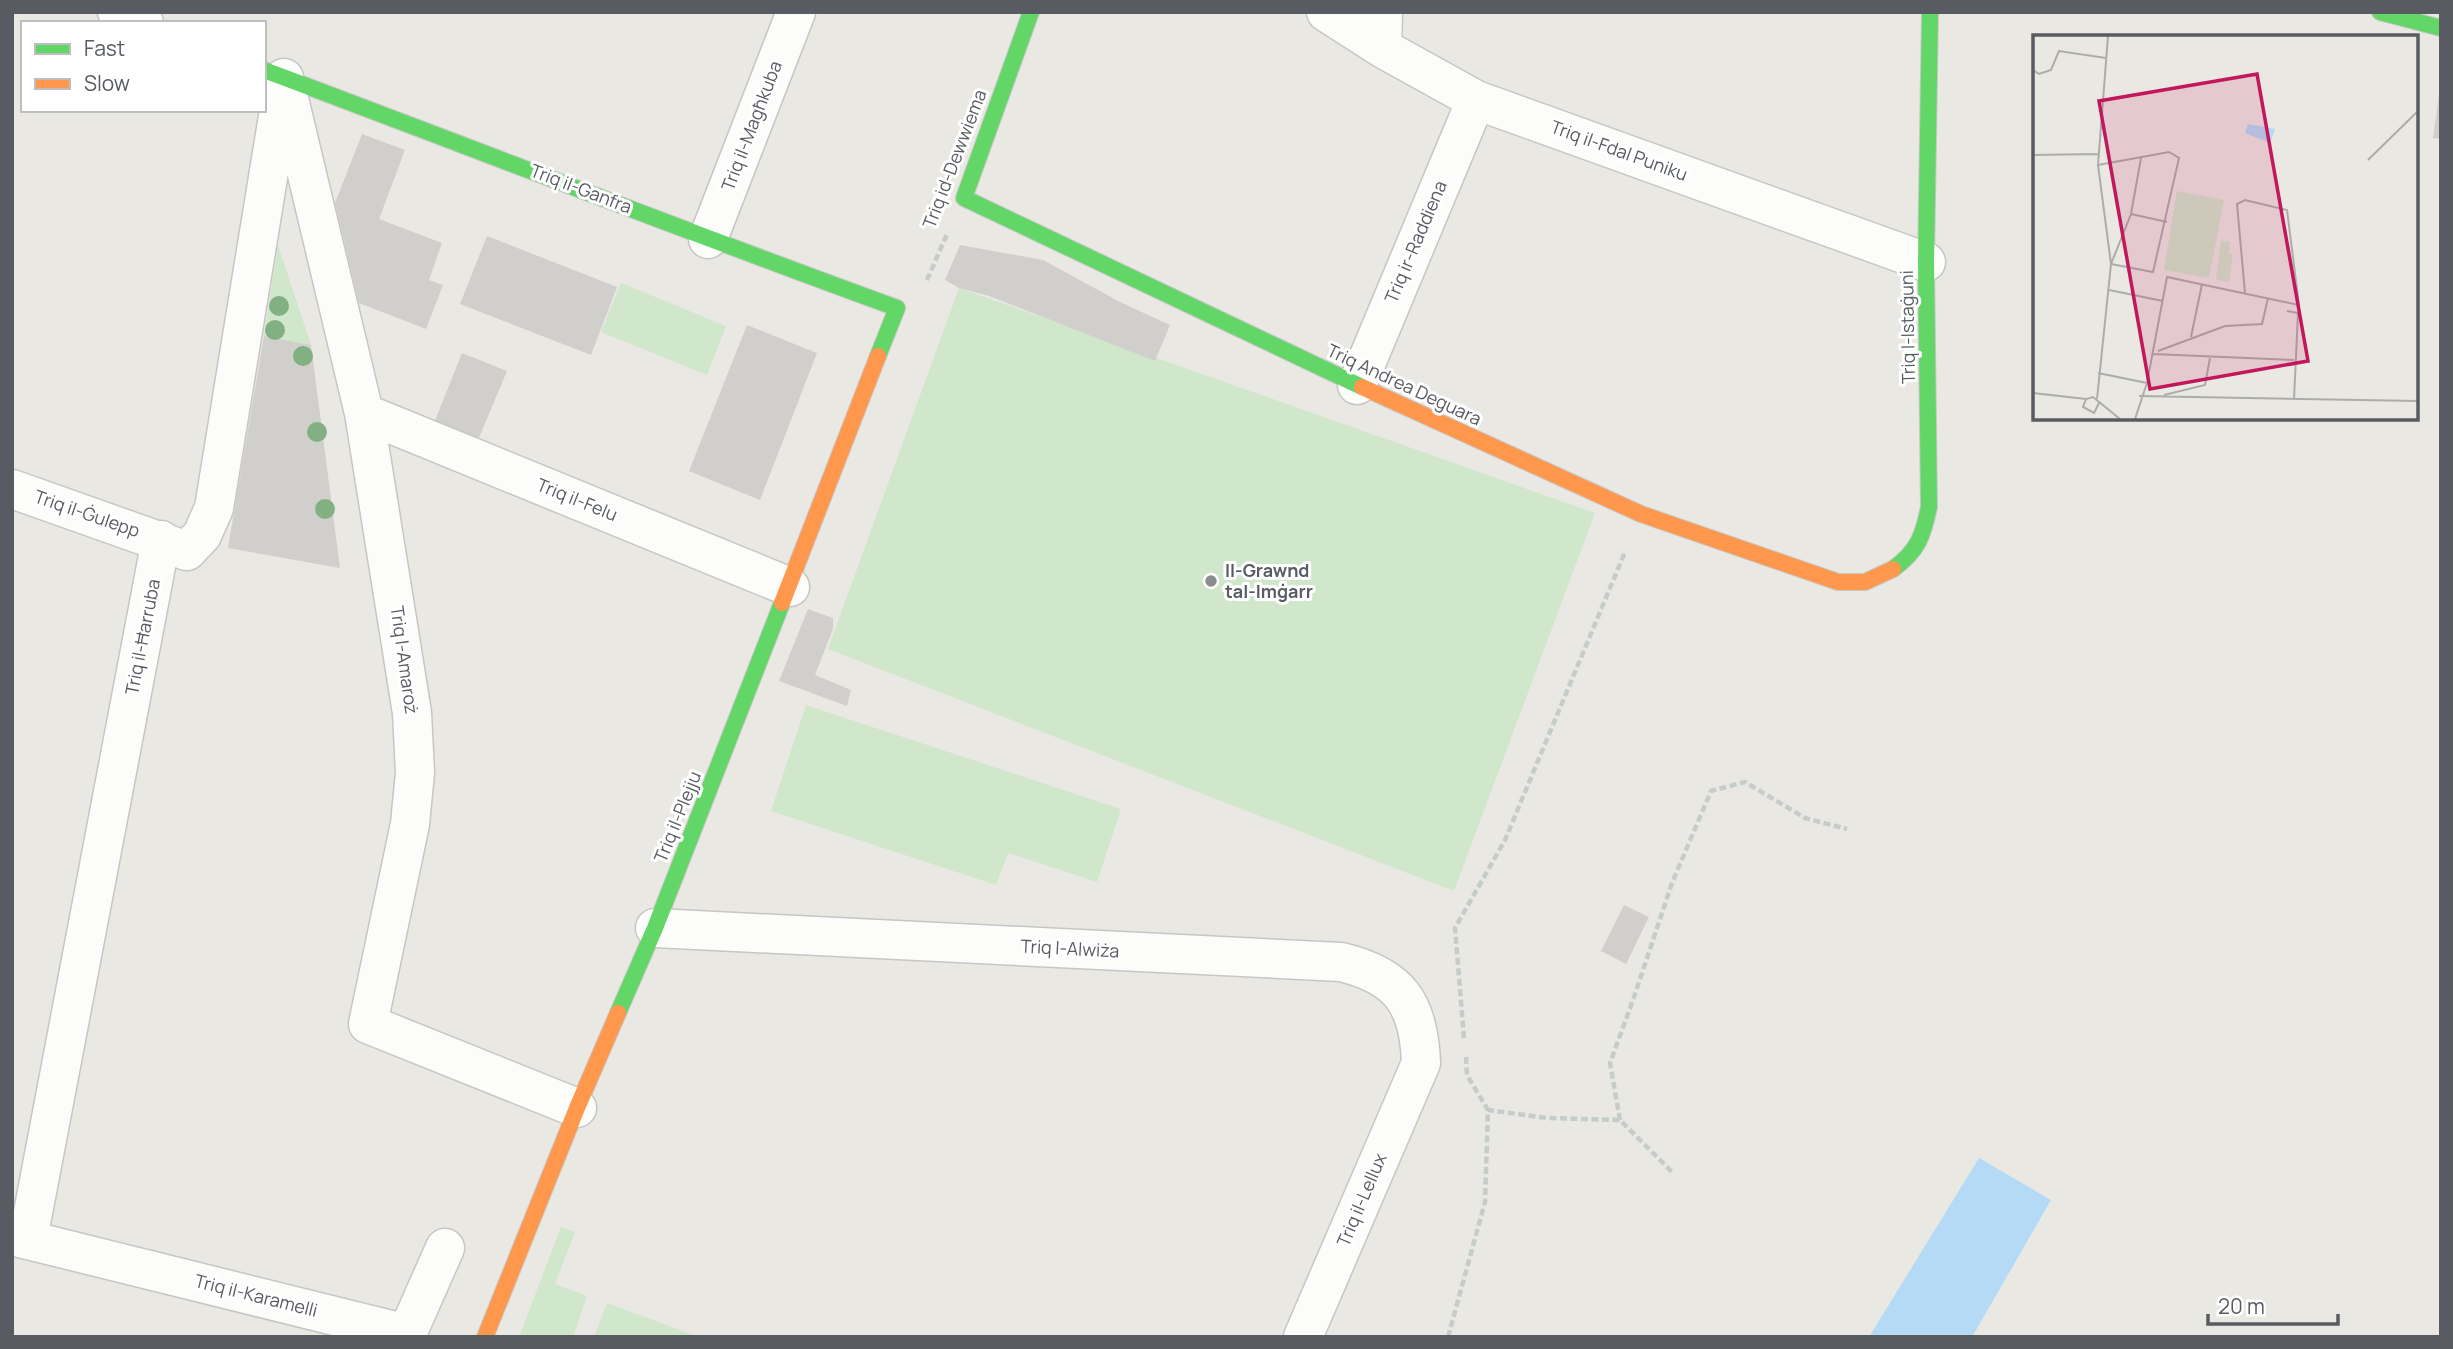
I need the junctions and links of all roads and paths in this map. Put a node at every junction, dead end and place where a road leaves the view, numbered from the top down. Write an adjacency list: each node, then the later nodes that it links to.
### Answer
1 (117, 12): 7 (street)
2 (796, 12): 13 (street, Triq il-Magħkuba)
3 (1031, 12): 12 (street, Triq id-Dewwiema)
4 (1326, 12): 9 (street, Triq il-Fdal Puniku)
5 (1930, 12): 14 (street, Triq l-Istaġuni)
6 (2380, 12): 8 (street)
7 (139, 21)
8 (2441, 28)
9 (1382, 30): 11 (street, Triq il-Fdal Puniku)
10 (274, 74): 13 (street, Triq il-Ganfra); 17 (street, Triq l-Amaroż); 20 (street)
11 (1476, 100): 14 (street, Triq il-Fdal Puniku); 16 (street, Triq ir-Raddiena)
12 (964, 198): 15 (path, Triq id-Dewwiema); 16 (street, Triq Andrea Deguara)
13 (708, 239): 15 (street, Triq il-Ganfra)
14 (1926, 262): 21 (street, Triq l-Istaġuni)
15 (897, 308): 22 (street, Triq il-Plejju)
16 (1357, 385): 19 (street, Triq Andrea Deguara)
17 (364, 413): 22 (street, Triq il-Felu); 26 (street, Triq l-Amaroż)
18 (12, 489): 20 (street, Triq il-Ġulepp)
19 (1641, 514): 21 (street, Triq Andrea Deguara); 27 (path)
20 (161, 540): 30 (street, Triq il-Ħarruba)
21 (1838, 582)
22 (790, 587): 24 (street, Triq il-Plejju)
23 (1847, 829): 28 (path)
24 (655, 928): 25 (street, Triq l-Alwiża); 26 (street, Triq il-Plejju)
25 (1422, 1063): 33 (street, Triq il-Lellux)
26 (577, 1108): 32 (street, Triq il-Plejju)
27 (1488, 1110): 28 (path); 34 (path)
28 (1619, 1120): 29 (path)
29 (1673, 1173)
30 (20, 1238): 31 (street, Triq il-Karamelli)
31 (445, 1248)
32 (485, 1337)
33 (1303, 1337)
34 (1448, 1337)

